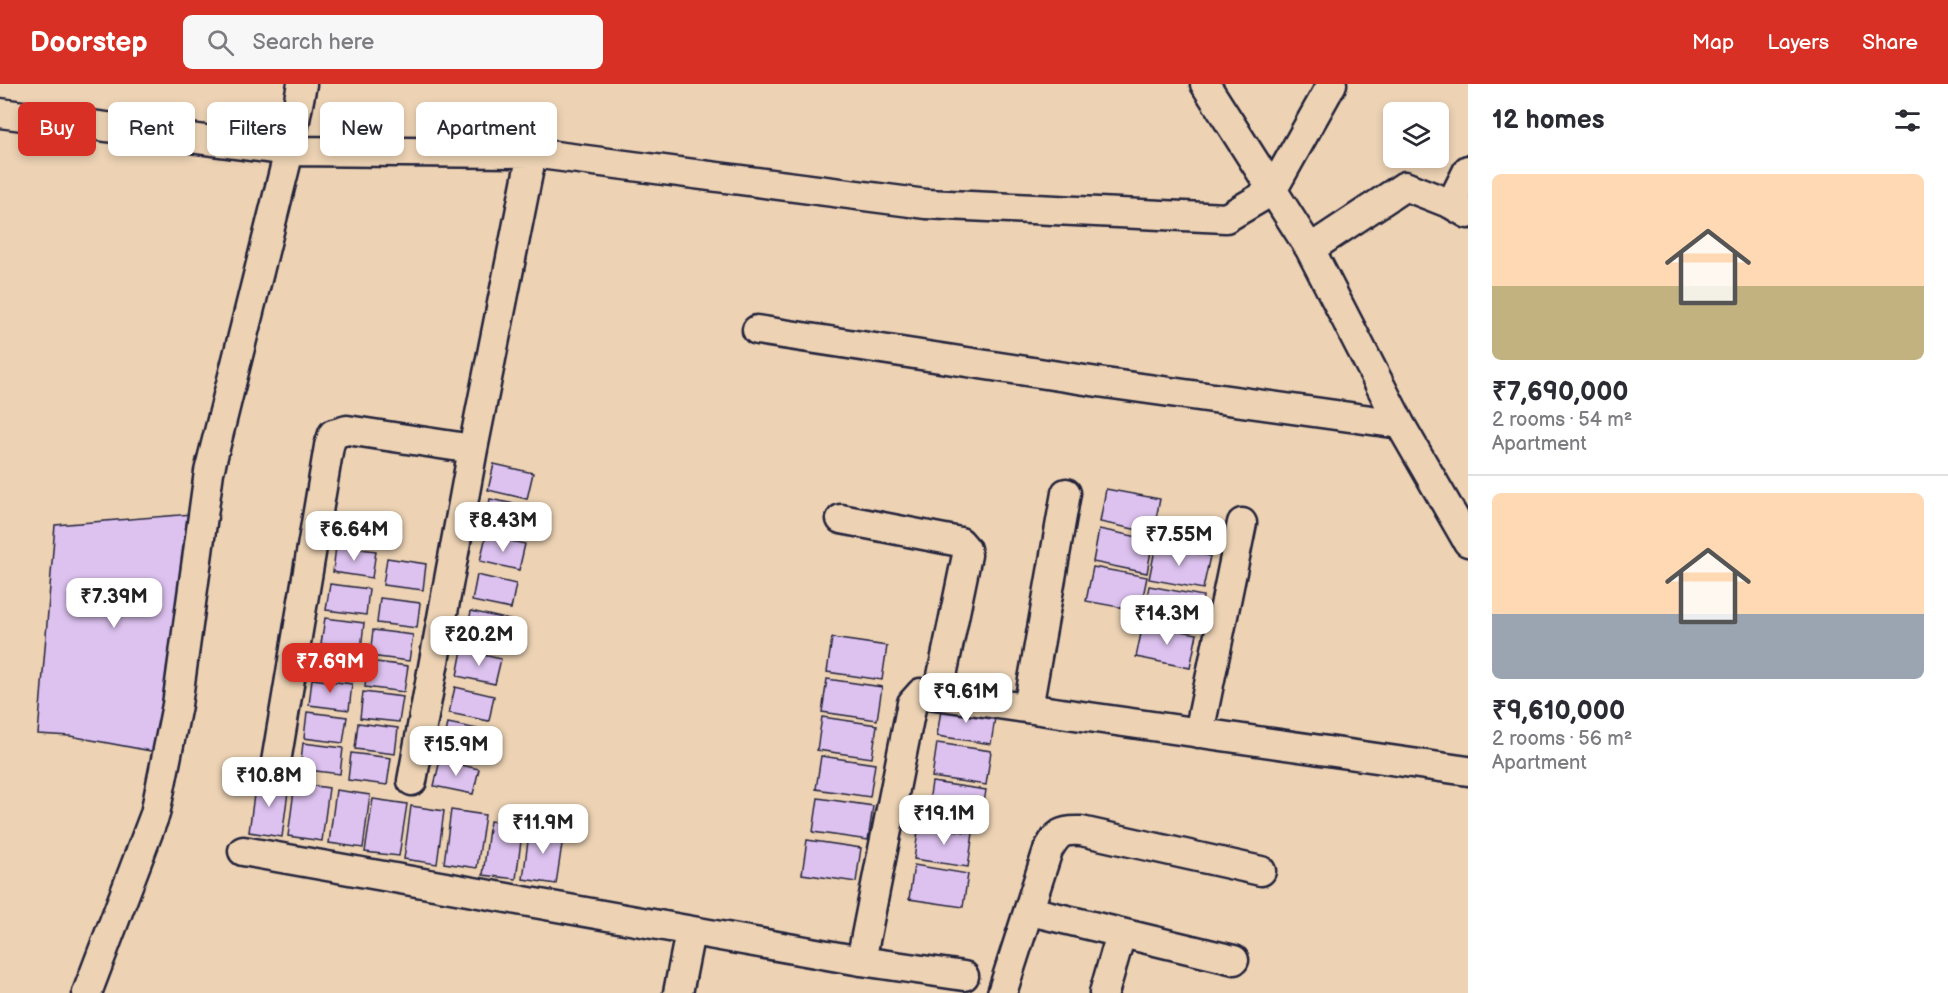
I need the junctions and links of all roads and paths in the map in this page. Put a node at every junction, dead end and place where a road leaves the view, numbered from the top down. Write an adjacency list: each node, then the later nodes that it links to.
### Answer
1 (302, 84): 4 (street)
2 (1205, 84): 13 (street)
3 (1332, 84): 13 (street)
4 (299, 102)
5 (0, 113): 6 (street)
6 (207, 140)
7 (308, 151): 8 (street)
8 (416, 152)
9 (288, 156): 37 (street)
10 (531, 156): 18 (street)
11 (555, 156): 13 (street)
12 (1468, 170): 14 (street)
13 (1272, 191): 15 (street)
14 (1459, 209): 15 (street)
15 (1310, 249): 17 (street)
16 (756, 330): 17 (street)
17 (1400, 424): 22 (street)
18 (472, 449): 26 (street); 28 (street)
19 (1066, 493): 24 (street)
20 (841, 519): 23 (street)
21 (1242, 523): 25 (street)
22 (1468, 542)
23 (938, 695): 24 (street); 35 (street)
24 (1028, 708): 25 (street)
25 (1199, 733): 27 (street)
26 (276, 762)
27 (1468, 771)
28 (412, 781)
29 (243, 851): 32 (street)
30 (1260, 872): 31 (street)
31 (1030, 911): 33 (street); 39 (street)
32 (690, 932): 35 (street); 38 (street)
33 (1121, 934): 34 (street); 40 (street)
34 (1234, 960)
35 (861, 962): 36 (street)
36 (964, 976)
37 (87, 993)
38 (678, 993)
39 (1002, 993)
40 (1104, 993)

